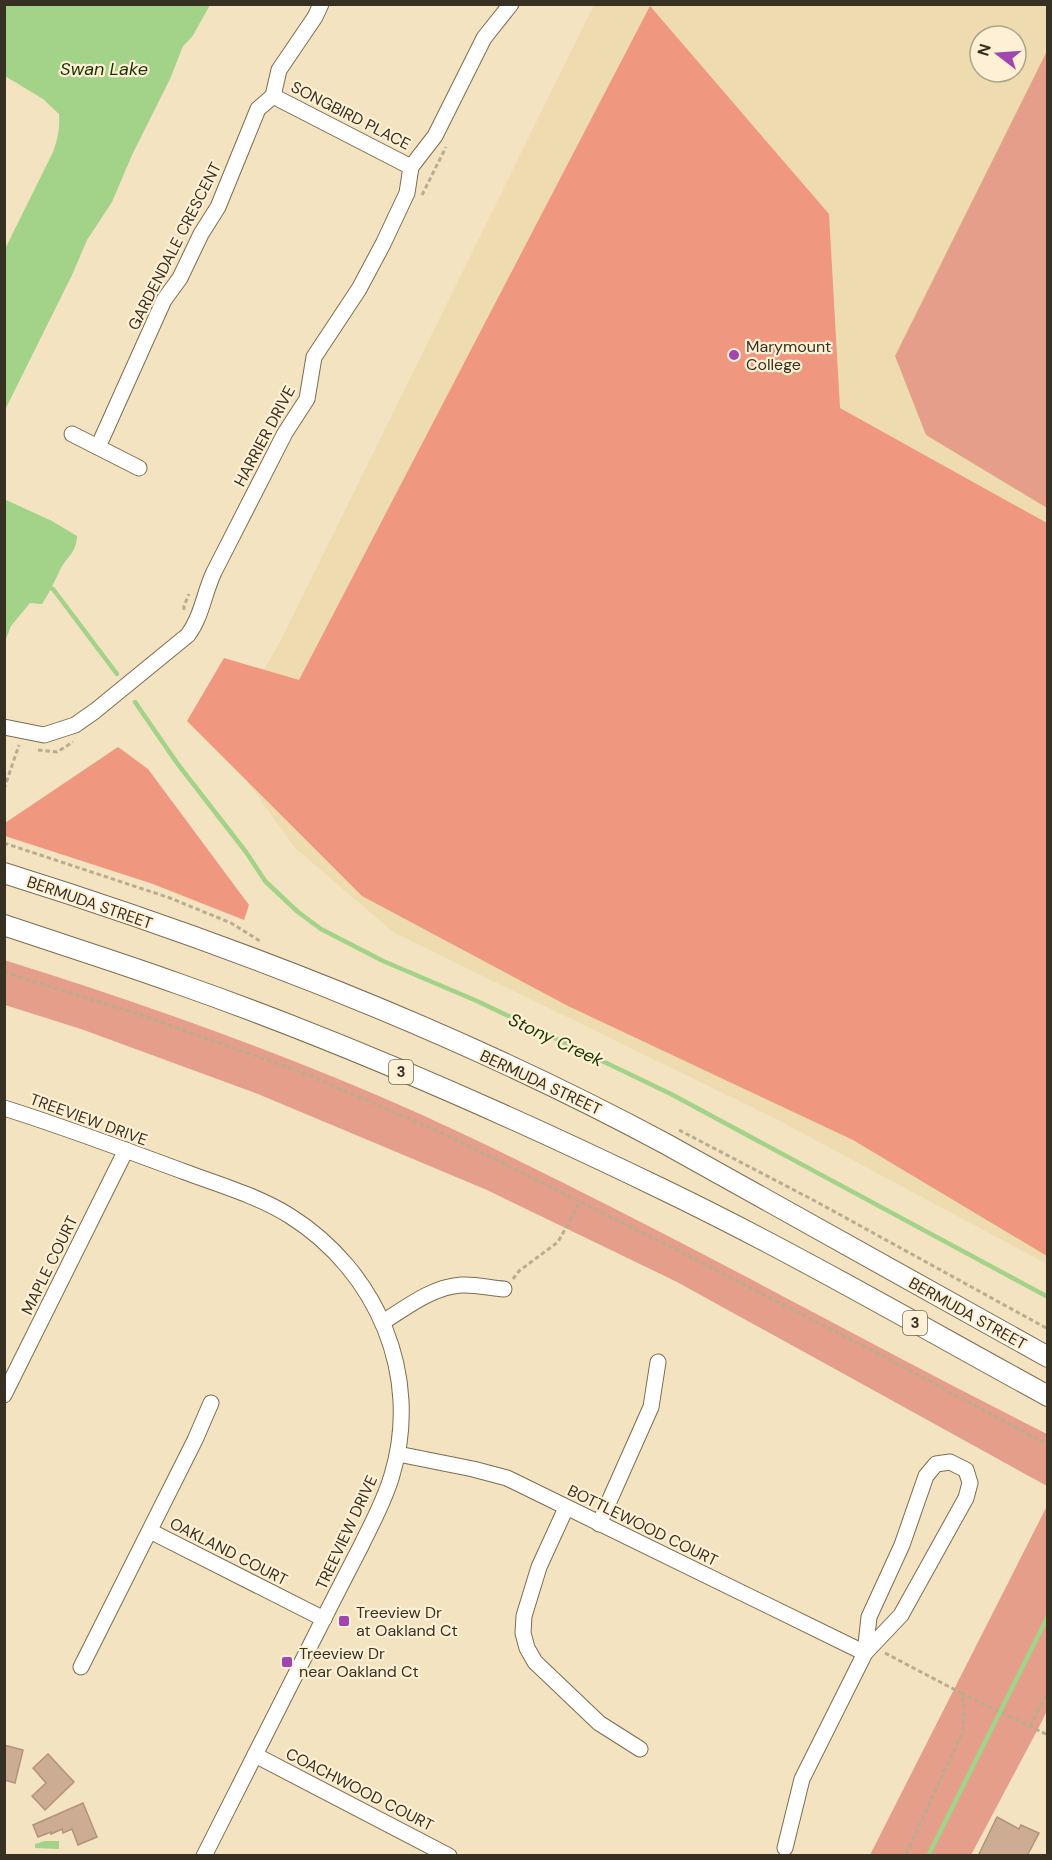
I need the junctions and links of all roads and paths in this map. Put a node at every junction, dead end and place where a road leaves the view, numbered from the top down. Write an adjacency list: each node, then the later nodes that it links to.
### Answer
1 (321, 4): 3 (street, GARDENDALE CRESCENT)
2 (511, 4): 4 (street, HARRIER DRIVE)
3 (273, 96): 4 (street, SONGBIRD PLACE); 6 (street, GARDENDALE CRESCENT)
4 (411, 167): 9 (street, HARRIER DRIVE)
5 (72, 434): 6 (street)
6 (98, 447): 7 (street)
7 (139, 468)
8 (4, 727): 9 (street, HARRIER DRIVE)
9 (24, 732): 10 (path)
10 (4, 789)
11 (4, 873): 19 (main road, BERMUDA STREET / 3)
12 (4, 926): 22 (main road, BERMUDA STREET / 3)
13 (4, 972): 16 (path)
14 (4, 1108): 15 (street, TREEVIEW DRIVE)
15 (126, 1150): 18 (street, TREEVIEW DRIVE); 21 (street, MAPLE COURT)
16 (580, 1202): 17 (path); 24 (path)
17 (504, 1289): 18 (street)
18 (383, 1322): 25 (street, TREEVIEW DRIVE)
19 (1047, 1357)
20 (658, 1362): 27 (street)
21 (4, 1395)
22 (1047, 1396)
23 (211, 1403): 28 (street, OAKLAND COURT)
24 (1047, 1440)
25 (398, 1454): 26 (street, BOTTLEWOOD COURT); 29 (street, TREEVIEW DRIVE)
26 (566, 1508): 27 (street, BOTTLEWOOD COURT); 36 (street)
27 (598, 1524): 30 (street, BOTTLEWOOD COURT)
28 (150, 1531): 29 (street, OAKLAND COURT); 31 (street, OAKLAND COURT)
29 (324, 1619): 37 (street, TREEVIEW DRIVE)
30 (865, 1653): 30 (street); 33 (path); 38 (street)
31 (81, 1667)
32 (1047, 1692): 34 (path)
33 (961, 1693): 34 (path); 41 (path)
34 (1030, 1726): 35 (path)
35 (1047, 1735)
36 (640, 1749)
37 (255, 1755): 39 (street, TREEVIEW DRIVE); 40 (street, COACHWOOD COURT)
38 (785, 1848)
39 (204, 1856)
40 (449, 1856)
41 (905, 1856)

